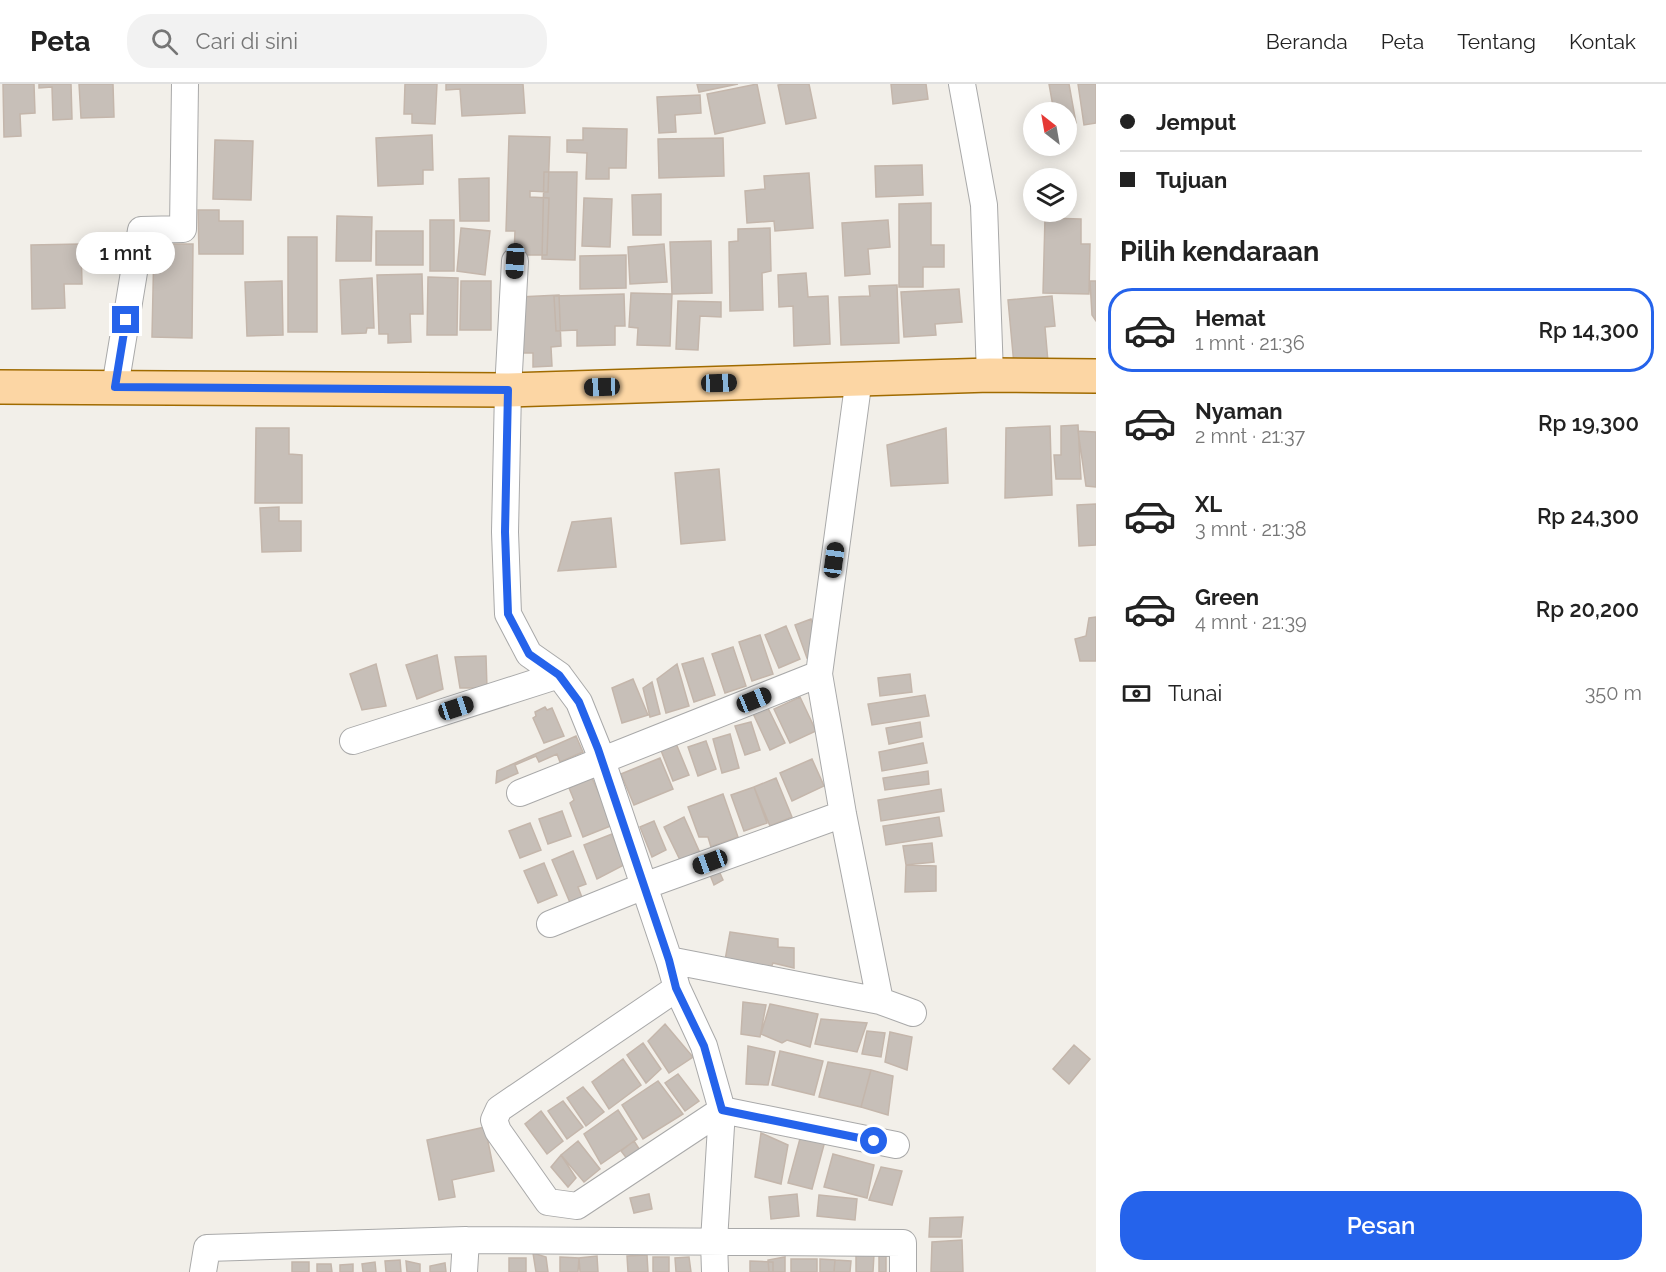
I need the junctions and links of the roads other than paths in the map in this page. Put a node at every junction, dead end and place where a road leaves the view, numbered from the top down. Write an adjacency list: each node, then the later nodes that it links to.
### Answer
1 (185, 84): 8 (street)
2 (962, 84): 4 (street)
3 (515, 261): 9 (street)
4 (990, 375): 5 (main road); 6 (main road)
5 (1096, 376)
6 (860, 378): 9 (main road); 10 (street)
7 (0, 387): 8 (main road)
8 (115, 387): 9 (main road)
9 (508, 390): 11 (street)
10 (819, 674): 13 (street); 15 (street)
11 (559, 675): 12 (street); 13 (street)
12 (352, 741)
13 (602, 761): 14 (street); 16 (street)
14 (520, 793)
15 (843, 814): 16 (street); 20 (street)
16 (644, 886): 17 (street); 18 (street)
17 (550, 924)
18 (669, 960): 19 (street); 20 (street)
19 (676, 988): 22 (street); 22 (street)
20 (880, 1001): 21 (street)
21 (914, 1013)
22 (722, 1110): 23 (street); 25 (street)
23 (896, 1145)
24 (466, 1240): 25 (street); 26 (street); 27 (street)
25 (714, 1240): 28 (street); 29 (street)
26 (203, 1272)
27 (464, 1272)
28 (715, 1272)
29 (903, 1272)

